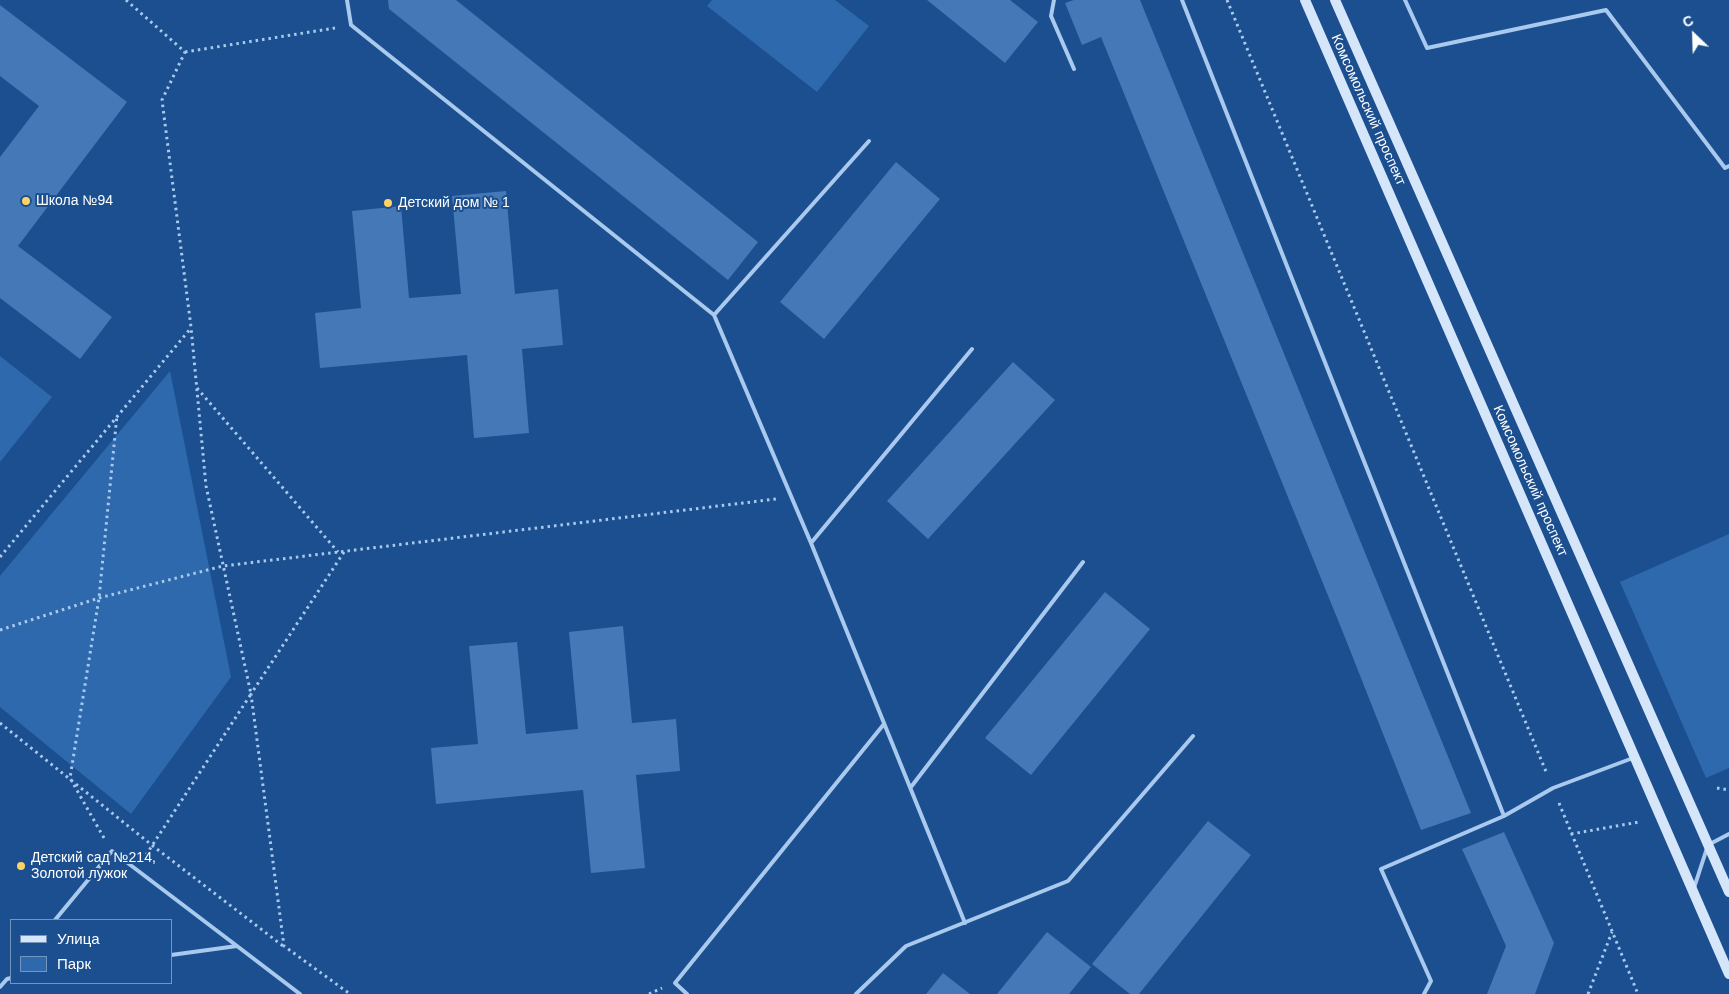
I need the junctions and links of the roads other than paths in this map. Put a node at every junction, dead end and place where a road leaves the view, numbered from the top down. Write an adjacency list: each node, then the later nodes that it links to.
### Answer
1 (347, 0): 10 (lane)
2 (1054, 0): 7 (lane)
3 (1182, 0): 18 (lane)
4 (1305, 0): 16 (main road, Комсомольский проспект)
5 (1335, 0): 20 (main road, Комсомольский проспект)
6 (1405, 0): 9 (lane)
7 (1074, 69)
8 (870, 141): 10 (lane)
9 (1729, 166)
10 (714, 315): 12 (lane)
11 (972, 350): 12 (lane)
12 (812, 542): 14 (lane)
13 (1083, 562): 17 (lane)
14 (884, 724): 17 (lane); 31 (lane)
15 (1193, 736): 24 (lane)
16 (1635, 757): 18 (lane); 21 (main road, Комсомольский проспект)
17 (910, 787): 24 (lane)
18 (1504, 816): 33 (lane)
19 (1729, 834): 20 (lane)
20 (1708, 845): 21 (lane); 22 (main road, Комсомольский проспект)
21 (1693, 890): 27 (main road, Комсомольский проспект)
22 (1729, 892)
23 (56, 919): 25 (lane)
24 (965, 923): 32 (lane)
25 (237, 946): 26 (lane); 30 (lane)
26 (172, 955)
27 (1729, 974)
28 (9, 978): 29 (lane)
29 (0, 987)
30 (300, 994)
31 (686, 994)
32 (856, 994)
33 (1424, 994)

